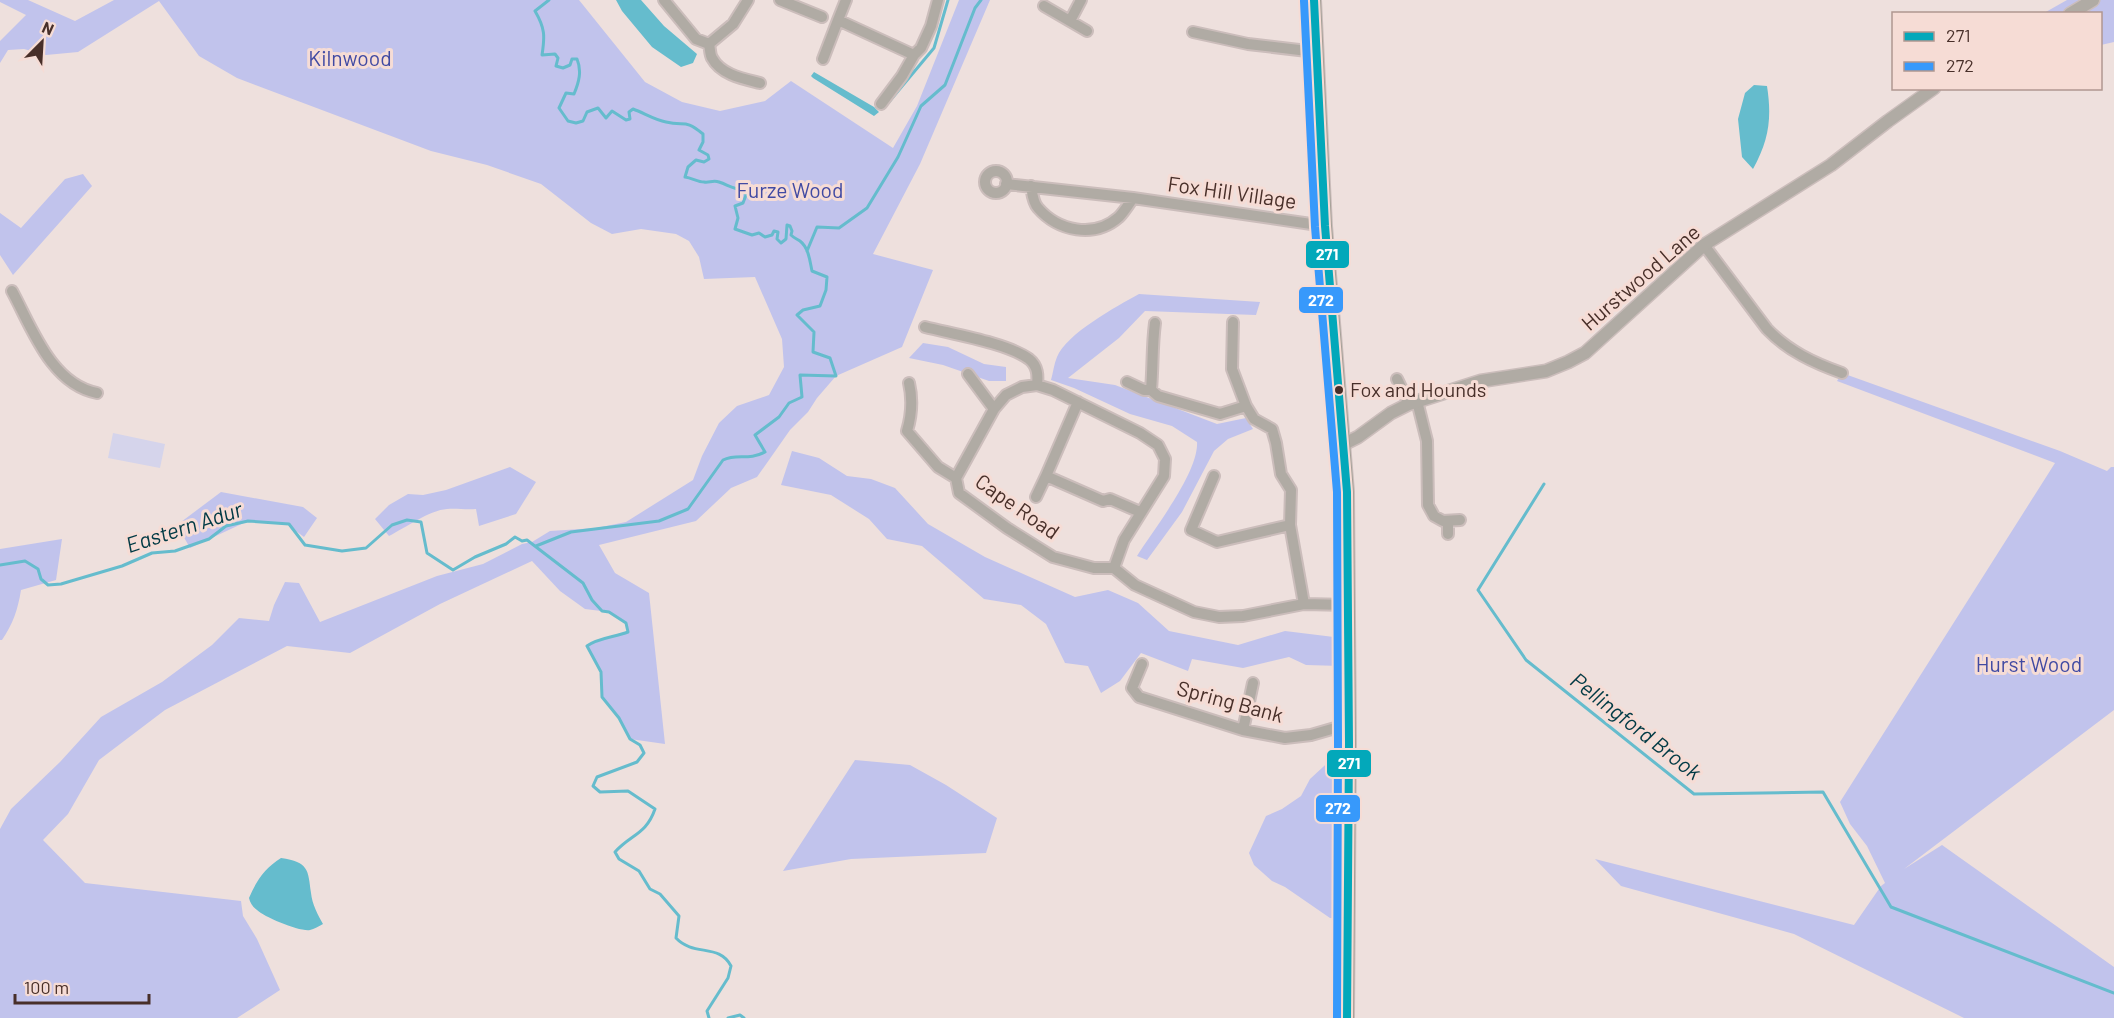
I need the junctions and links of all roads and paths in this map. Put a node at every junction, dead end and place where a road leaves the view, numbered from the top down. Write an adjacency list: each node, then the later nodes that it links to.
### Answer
1 (664, 0): 16 (street)
2 (748, 0): 16 (street)
3 (780, 0): 11 (street)
4 (846, 0): 12 (street)
5 (938, 0): 18 (street)
6 (1081, 0): 13 (street)
7 (1314, 0): 17 (main road)
8 (2093, 0): 10 (street)
9 (1044, 6): 13 (street)
10 (2073, 12)
11 (822, 17)
12 (838, 20): 18 (street); 19 (street)
13 (1070, 21): 14 (street)
14 (1087, 31)
15 (1193, 32): 17 (street)
16 (710, 44): 20 (street)
17 (1316, 52): 26 (main road)
18 (914, 55): 22 (street)
19 (823, 59)
20 (760, 83)
21 (1931, 90): 27 (street, Hurstwood Lane)
22 (881, 104)
23 (1006, 184): 24 (street, Fox Hill Village)
24 (1030, 186): 25 (street, Fox Hill Village); 25 (street)
25 (1133, 198): 26 (street, Fox Hill Village)
26 (1325, 226): 44 (main road)
27 (1704, 245): 32 (street); 41 (street, Hurstwood Lane)
28 (12, 291): 39 (street)
29 (1233, 322): 42 (street)
30 (1155, 323): 38 (street)
31 (925, 327): 37 (street)
32 (1842, 373)
33 (968, 374): 43 (street)
34 (1397, 379): 41 (street)
35 (1127, 382): 38 (street)
36 (909, 383): 47 (street, Cape Road)
37 (1037, 385): 40 (street); 43 (street)
38 (1151, 390): 42 (street)
39 (97, 393)
40 (1078, 402): 45 (street); 49 (street)
41 (1413, 403): 44 (street, Hurstwood Lane); 51 (street)
42 (1246, 406): 52 (street)
43 (994, 409): 47 (street)
44 (1344, 444): 56 (main road)
45 (1046, 476): 48 (street); 49 (street)
46 (1214, 476): 52 (street)
47 (956, 478): 54 (street, Cape Road)
48 (1036, 498)
49 (1140, 512): 54 (street)
50 (1460, 520): 51 (street)
51 (1448, 521): 53 (street)
52 (1290, 525): 55 (street)
53 (1448, 534)
54 (1114, 568): 55 (street)
55 (1304, 604): 56 (street)
56 (1348, 605): 59 (main road)
57 (1142, 664): 60 (street, Spring Bank)
58 (1253, 683): 60 (street)
59 (1349, 724): 60 (street, Spring Bank); 61 (main road)
60 (1243, 730)
61 (1347, 1018)

